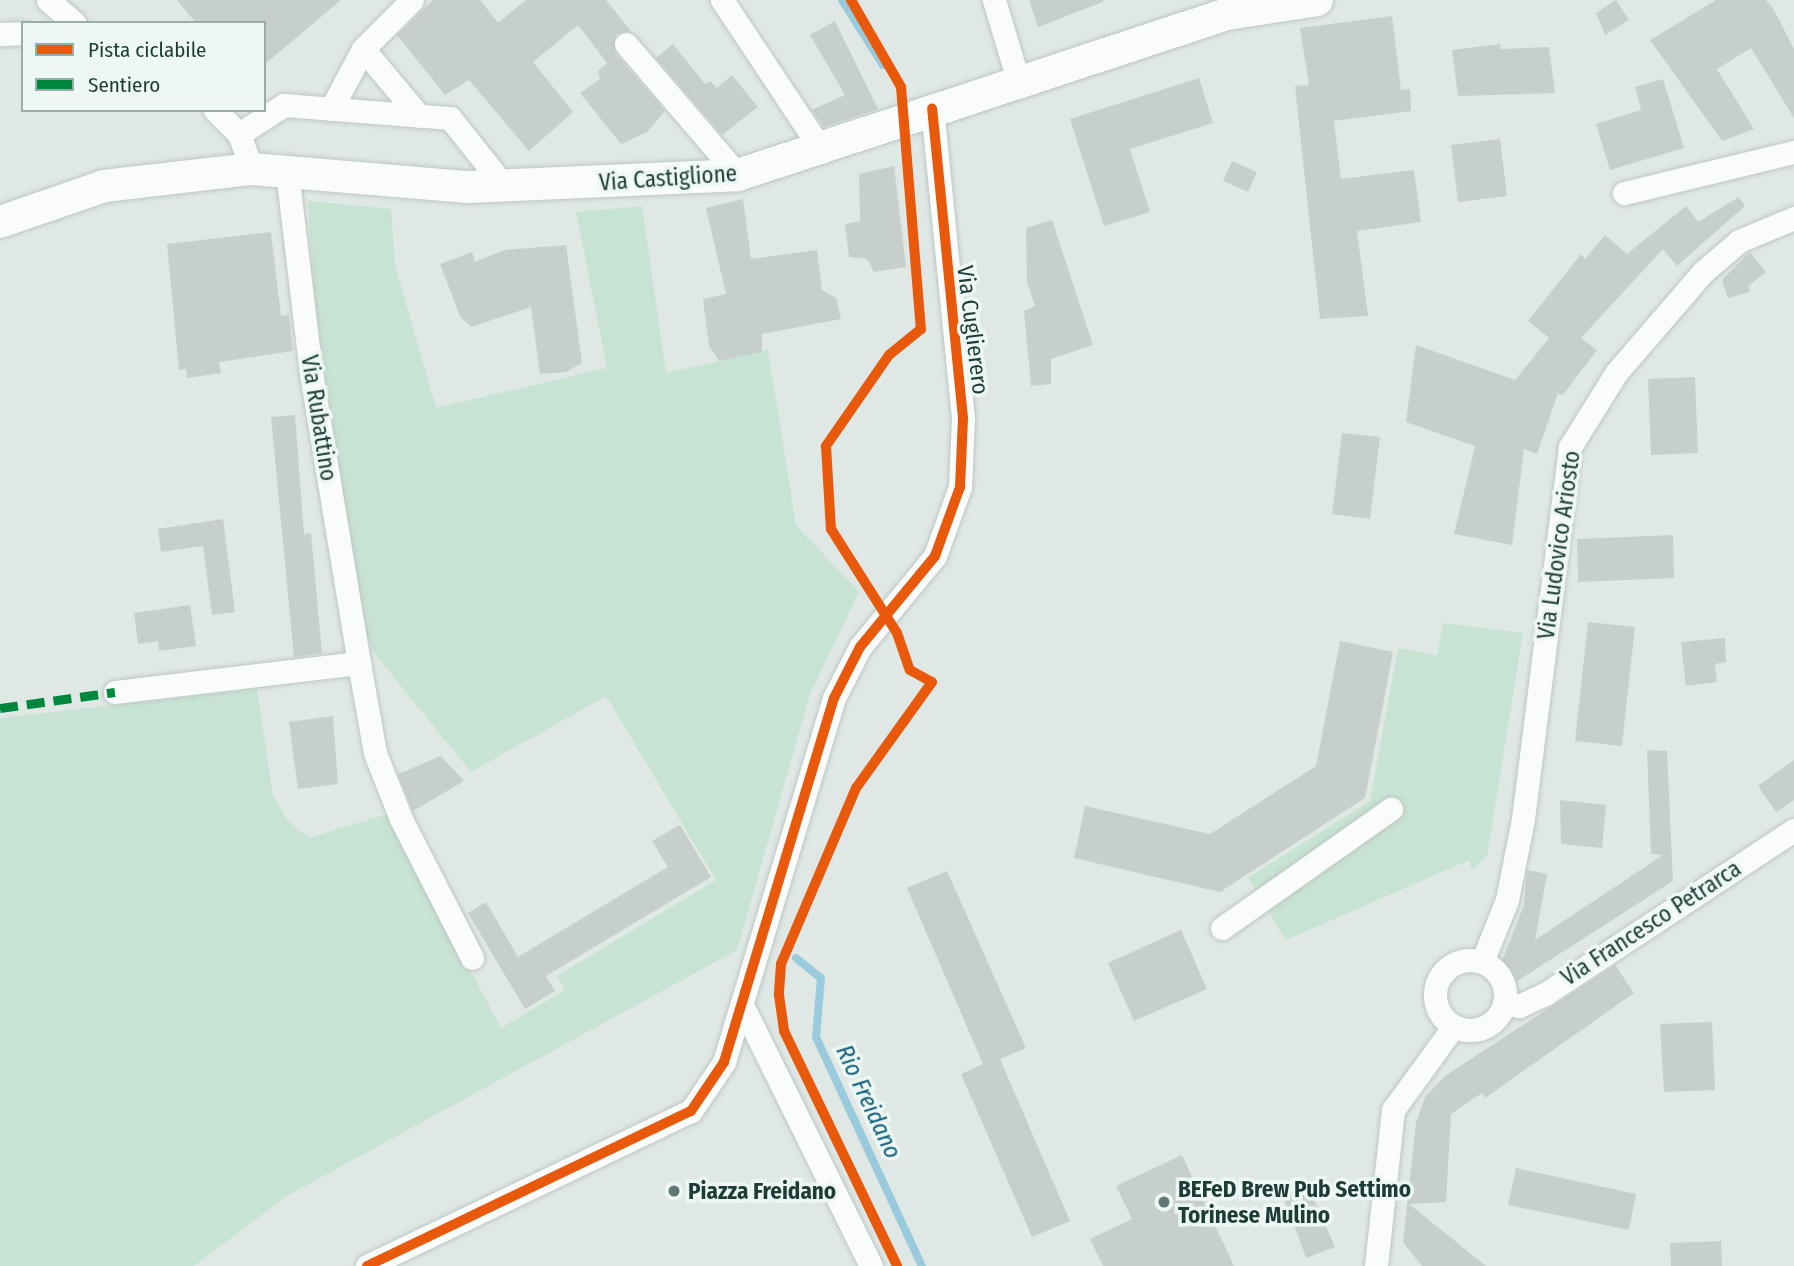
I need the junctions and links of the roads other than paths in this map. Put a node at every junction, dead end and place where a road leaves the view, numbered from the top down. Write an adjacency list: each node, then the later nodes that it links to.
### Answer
1 (48, 0): 7 (street)
2 (412, 0): 11 (street)
3 (722, 0): 18 (street)
4 (993, 0): 12 (street)
5 (1317, 0): 6 (main road, Via Castiglione)
6 (1224, 7): 12 (main road, Via Castiglione)
7 (76, 17)
8 (21, 33): 9 (street)
9 (0, 34)
10 (626, 44): 22 (street)
11 (363, 49): 13 (street); 16 (street)
12 (1018, 80): 14 (main road, Via Castiglione)
13 (331, 109): 16 (street); 17 (street)
14 (932, 109): 18 (main road, Via Castiglione); 35 (street, Via Cuglierero)
15 (217, 112): 17 (street)
16 (419, 116): 23 (street)
17 (239, 134): 20 (street)
18 (823, 152): 22 (main road, Via Castiglione)
19 (1794, 152): 24 (street)
20 (252, 169): 21 (main road, Via Castiglione); 26 (main road, Via Castiglione)
21 (287, 172): 23 (main road, Via Castiglione); 27 (street, Via Rubattino)
22 (738, 175): 23 (main road, Via Castiglione)
23 (504, 186)
24 (1624, 193)
25 (1794, 218): 33 (street, Via Ludovico Ariosto)
26 (0, 222)
27 (359, 663): 28 (street); 32 (street, Via Rubattino)
28 (115, 692)
29 (1391, 809): 31 (street)
30 (1794, 830): 34 (street, Via Francesco Petrarca)
31 (1222, 928)
32 (472, 958)
33 (1482, 962): 34 (street); 36 (street)
34 (1505, 1003): 36 (street)
35 (745, 1011): 37 (street, Via Cuglierero); 38 (street)
36 (1453, 1027): 39 (street)
37 (367, 1266)
38 (871, 1266)
39 (1377, 1266)

